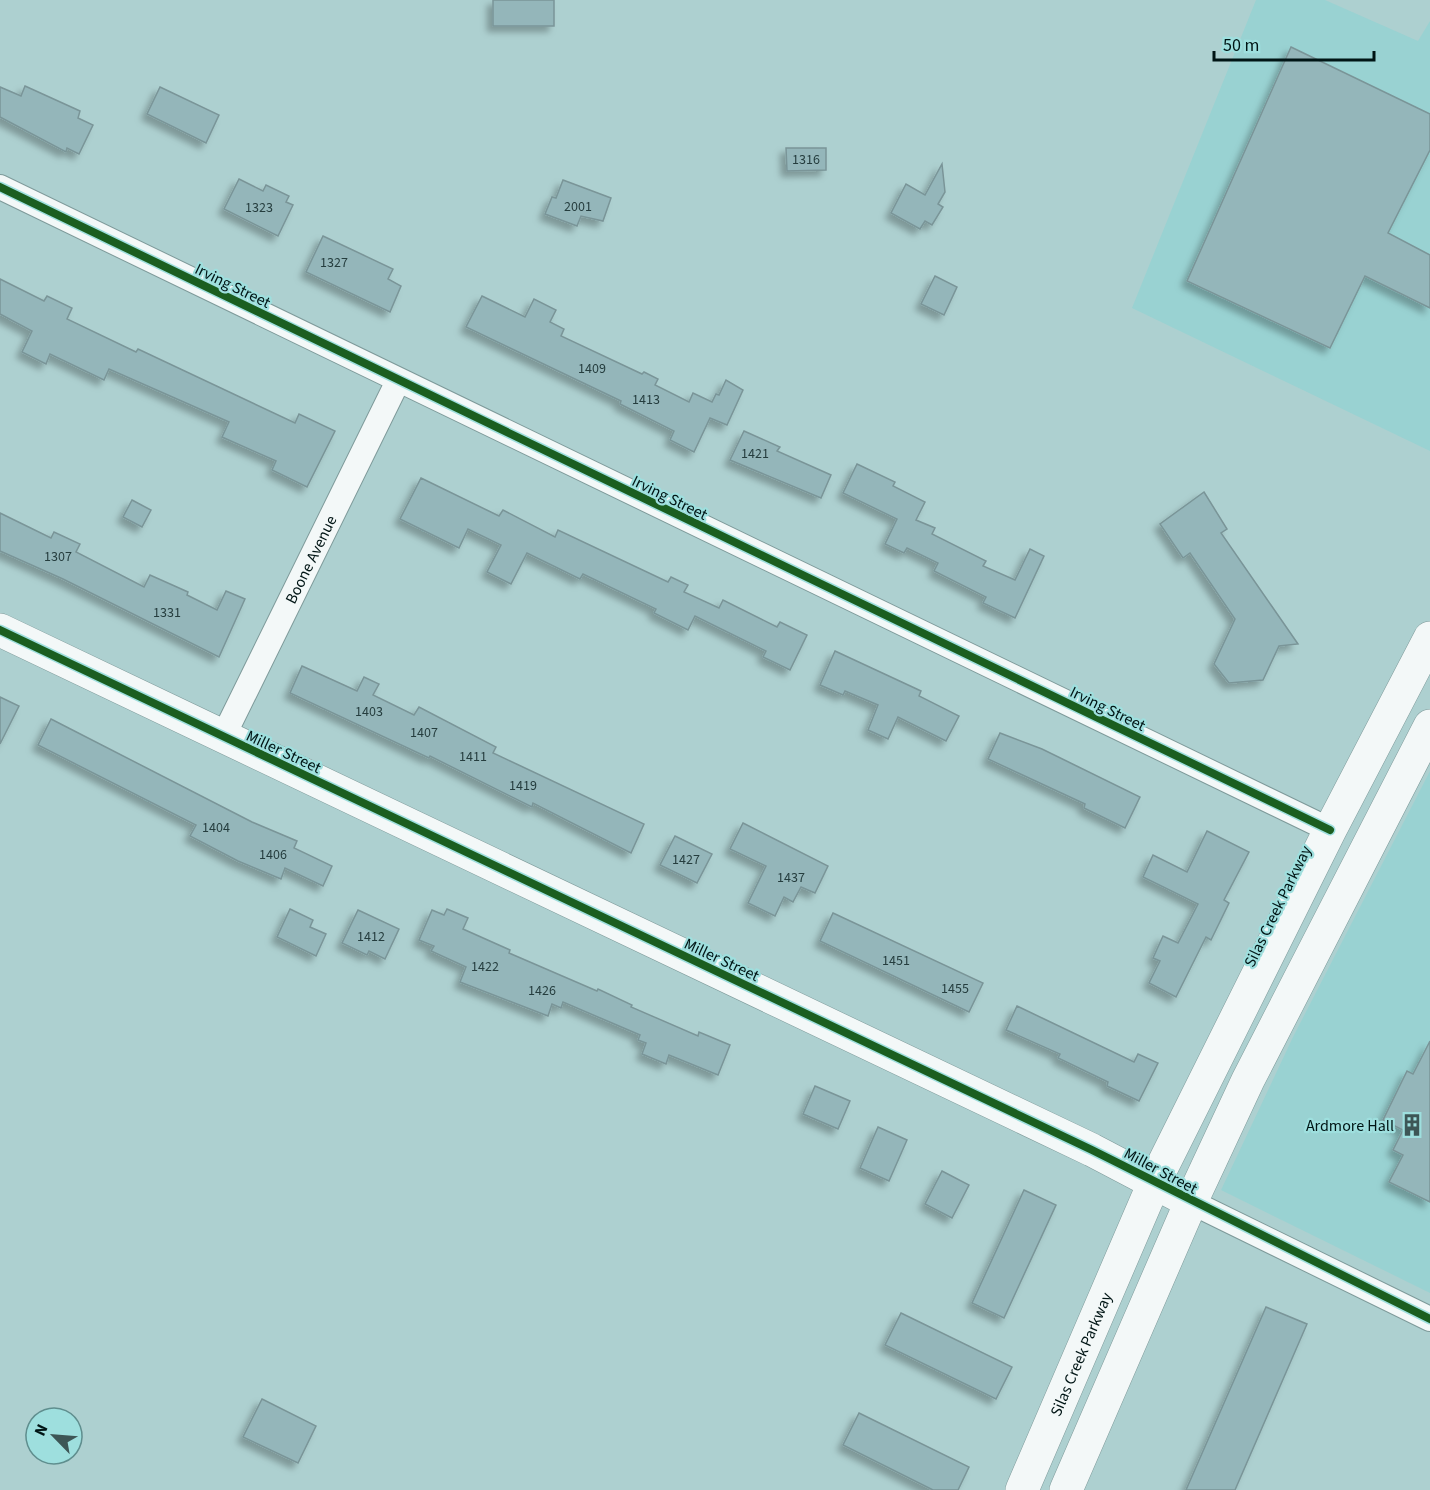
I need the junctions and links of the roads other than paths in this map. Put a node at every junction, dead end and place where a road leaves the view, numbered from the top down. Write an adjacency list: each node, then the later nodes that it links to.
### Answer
1 (0, 187): 2 (street, Irving Street)
2 (398, 381): 6 (street, Boone Avenue); 7 (street, Irving Street)
3 (0, 630): 6 (main road, Miller Street)
4 (1430, 638): 7 (main road, Silas Creek Parkway)
5 (1430, 726): 9 (main road)
6 (223, 737): 8 (main road, Miller Street)
7 (1330, 830): 8 (main road, Silas Creek Parkway)
8 (1154, 1182): 9 (main road, Miller Street); 11 (main road, Silas Creek Parkway)
9 (1191, 1202): 10 (street, Miller Street); 12 (main road)
10 (1430, 1319)
11 (1022, 1490)
12 (1066, 1490)

